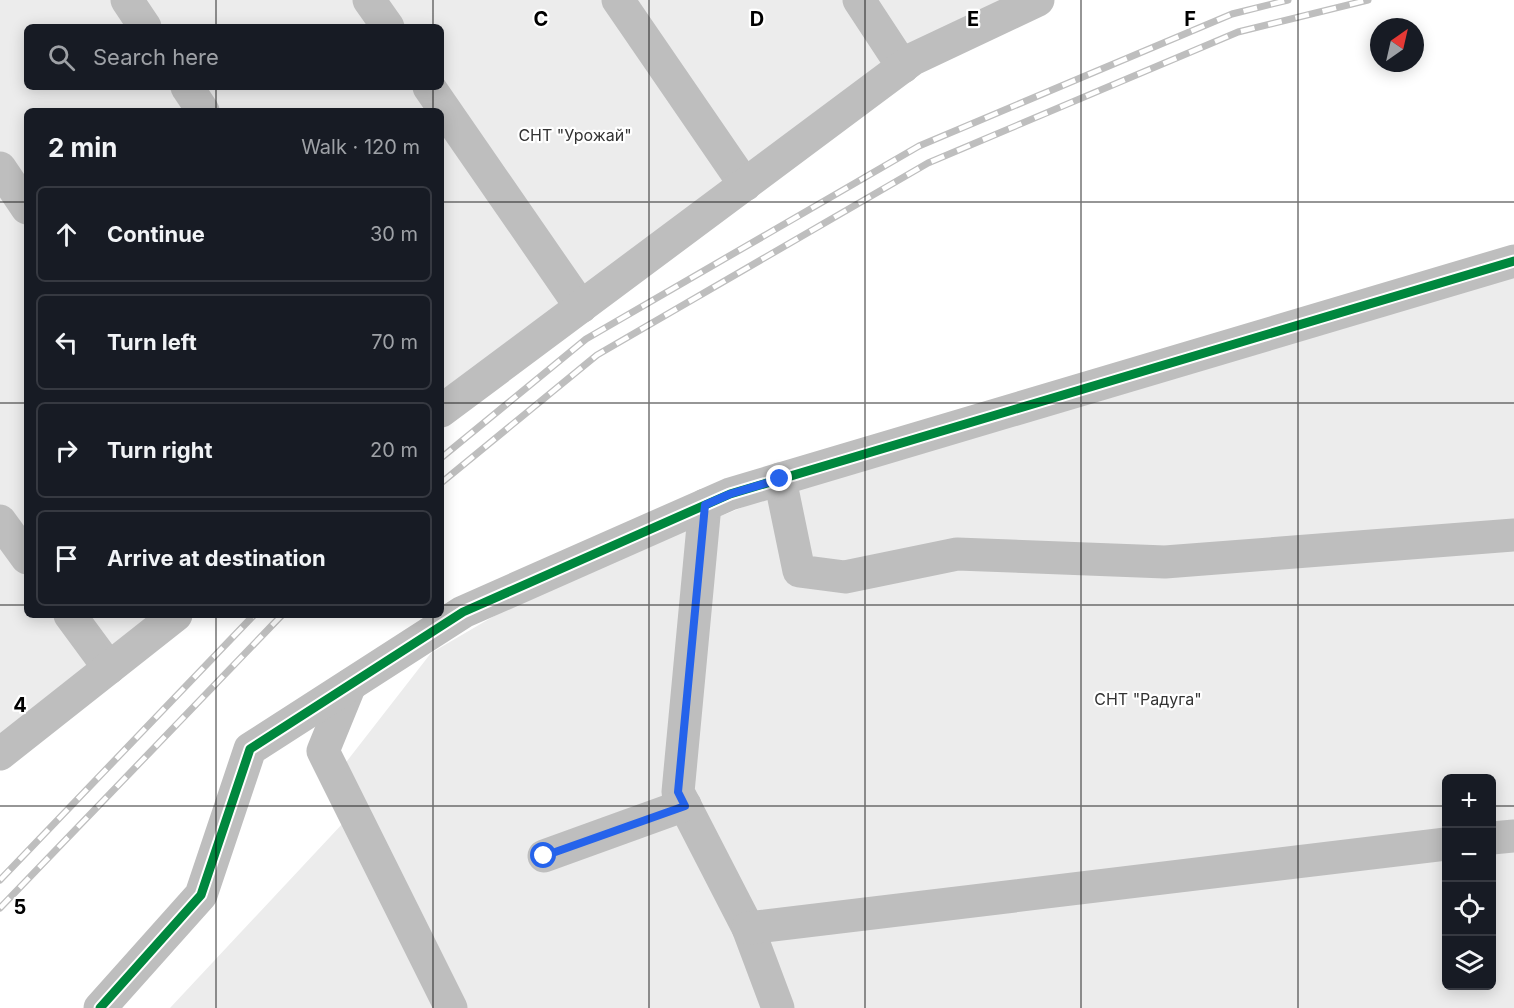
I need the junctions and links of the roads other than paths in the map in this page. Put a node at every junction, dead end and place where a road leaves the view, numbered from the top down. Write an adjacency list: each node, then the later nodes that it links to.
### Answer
1 (127, 0): 6 (street)
2 (369, 0): 7 (street)
3 (618, 0): 15 (street)
4 (859, 0): 8 (street)
5 (1038, 0): 8 (street)
6 (143, 24)
7 (386, 24)
8 (903, 67): 15 (street)
9 (189, 90): 11 (street)
10 (431, 90): 12 (street)
11 (201, 108)
12 (444, 108)
13 (444, 109): 18 (street)
14 (0, 168): 16 (street)
15 (745, 184): 18 (street)
16 (24, 204)
17 (1514, 261): 20 (street)
18 (581, 307): 19 (street)
19 (444, 409)
20 (780, 479): 21 (street); 23 (street)
21 (705, 505): 28 (street); 30 (street)
22 (0, 521): 24 (street)
23 (1514, 536)
24 (24, 554)
25 (72, 618): 27 (street)
26 (173, 618): 27 (street)
27 (109, 668): 29 (street)
28 (350, 685): 36 (street); 37 (street)
29 (0, 754)
30 (685, 806): 34 (street); 35 (street)
31 (1514, 836): 32 (street)
32 (1496, 838)
33 (1442, 844): 35 (street)
34 (544, 856)
35 (748, 928): 38 (street)
36 (100, 1008)
37 (451, 1008)
38 (778, 1008)

